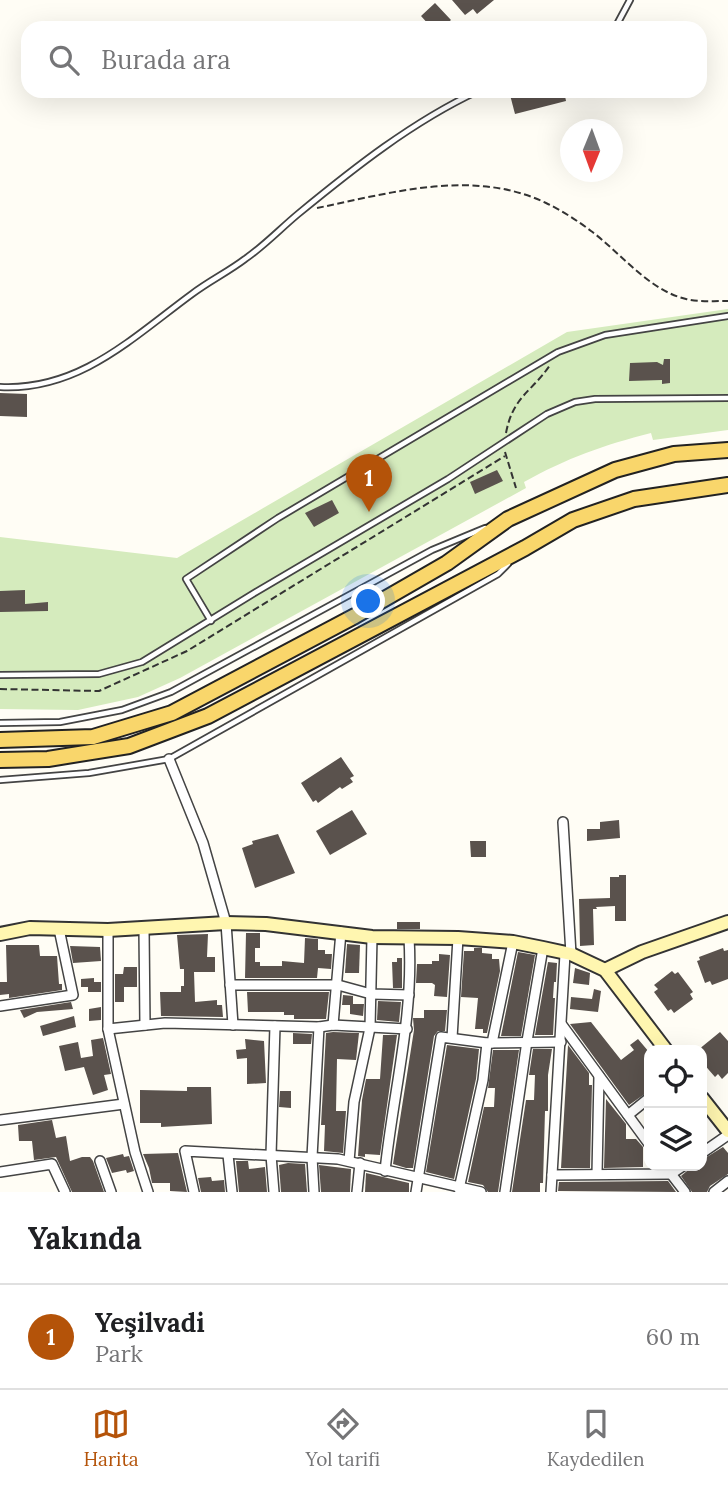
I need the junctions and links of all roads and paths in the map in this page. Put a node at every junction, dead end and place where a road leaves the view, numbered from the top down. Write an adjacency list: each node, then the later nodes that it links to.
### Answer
1 (630, 0): 2 (lane)
2 (619, 21)
3 (463, 98): 4 (lane)
4 (303, 210): 5 (path); 8 (lane)
5 (728, 301)
6 (728, 316): 7 (lane)
7 (558, 352): 10 (path); 16 (lane)
8 (0, 387)
9 (728, 398): 10 (lane)
10 (504, 442): 13 (path); 16 (lane)
11 (728, 450): 14 (main road)
12 (728, 485): 15 (main road)
13 (516, 488)
14 (508, 519): 18 (lane); 19 (main road)
15 (525, 548): 20 (lane); 21 (main road)
16 (211, 621): 17 (lane)
17 (0, 675)
18 (0, 723)
19 (0, 740)
20 (169, 759): 22 (lane); 25 (street)
21 (0, 760)
22 (0, 780)
23 (563, 822): 36 (street)
24 (728, 922): 37 (street)
25 (226, 923): 27 (street); 29 (street); 38 (street)
26 (59, 929): 28 (street); 30 (street); 42 (street)
27 (144, 929): 28 (street); 43 (street)
28 (108, 930): 50 (street)
29 (341, 932): 31 (street); 39 (street)
30 (0, 934)
31 (372, 937): 32 (street); 40 (street)
32 (409, 938): 33 (street); 41 (street)
33 (458, 938): 34 (street); 52 (street)
34 (513, 943): 35 (street); 55 (street)
35 (543, 948): 36 (street); 53 (street)
36 (568, 954): 37 (street); 46 (street)
37 (605, 970): 56 (street)
38 (230, 985): 39 (street); 44 (street)
39 (338, 985): 40 (street); 45 (street)
40 (371, 994): 41 (street); 49 (street)
41 (409, 995): 51 (street)
42 (0, 1006)
43 (145, 1025): 44 (street); 50 (street)
44 (233, 1025): 47 (street)
45 (333, 1025): 48 (street); 49 (street)
46 (562, 1025): 54 (street); 57 (street)
47 (275, 1026): 48 (street); 67 (street)
48 (319, 1027): 68 (street)
49 (370, 1028): 51 (street); 70 (street)
50 (108, 1029): 59 (street)
51 (407, 1029): 72 (street)
52 (452, 1038): 55 (street); 78 (street)
53 (527, 1041): 54 (street); 55 (street); 91 (street)
54 (561, 1042): 77 (street)
55 (489, 1043): 80 (street)
56 (662, 1045)
57 (599, 1076): 61 (street); 76 (street)
58 (644, 1102): 61 (street)
59 (124, 1104): 62 (street); 83 (street)
60 (707, 1106): 63 (street)
61 (628, 1115): 64 (street)
62 (0, 1121)
63 (728, 1133): 65 (street)
64 (644, 1136)
65 (707, 1149)
66 (228, 1154): 67 (street); 84 (street); 85 (street)
67 (271, 1155): 68 (street); 86 (street)
68 (312, 1157): 70 (street); 87 (street)
69 (100, 1161): 82 (street)
70 (349, 1161): 71 (street)
71 (360, 1163): 72 (street); 88 (street)
72 (384, 1171): 78 (street)
73 (650, 1171): 76 (street)
74 (669, 1171): 93 (street)
75 (0, 1172): 81 (street)
76 (597, 1174): 77 (street)
77 (552, 1175): 92 (street)
78 (418, 1179): 80 (street); 89 (street)
79 (728, 1181): 94 (street)
80 (459, 1189): 90 (street)
81 (65, 1192)
82 (111, 1192)
83 (148, 1192)
84 (194, 1192)
85 (232, 1192)
86 (274, 1192)
87 (314, 1192)
88 (357, 1192)
89 (416, 1192)
90 (481, 1192)
91 (505, 1192)
92 (551, 1192)
93 (685, 1192)
94 (714, 1192)

